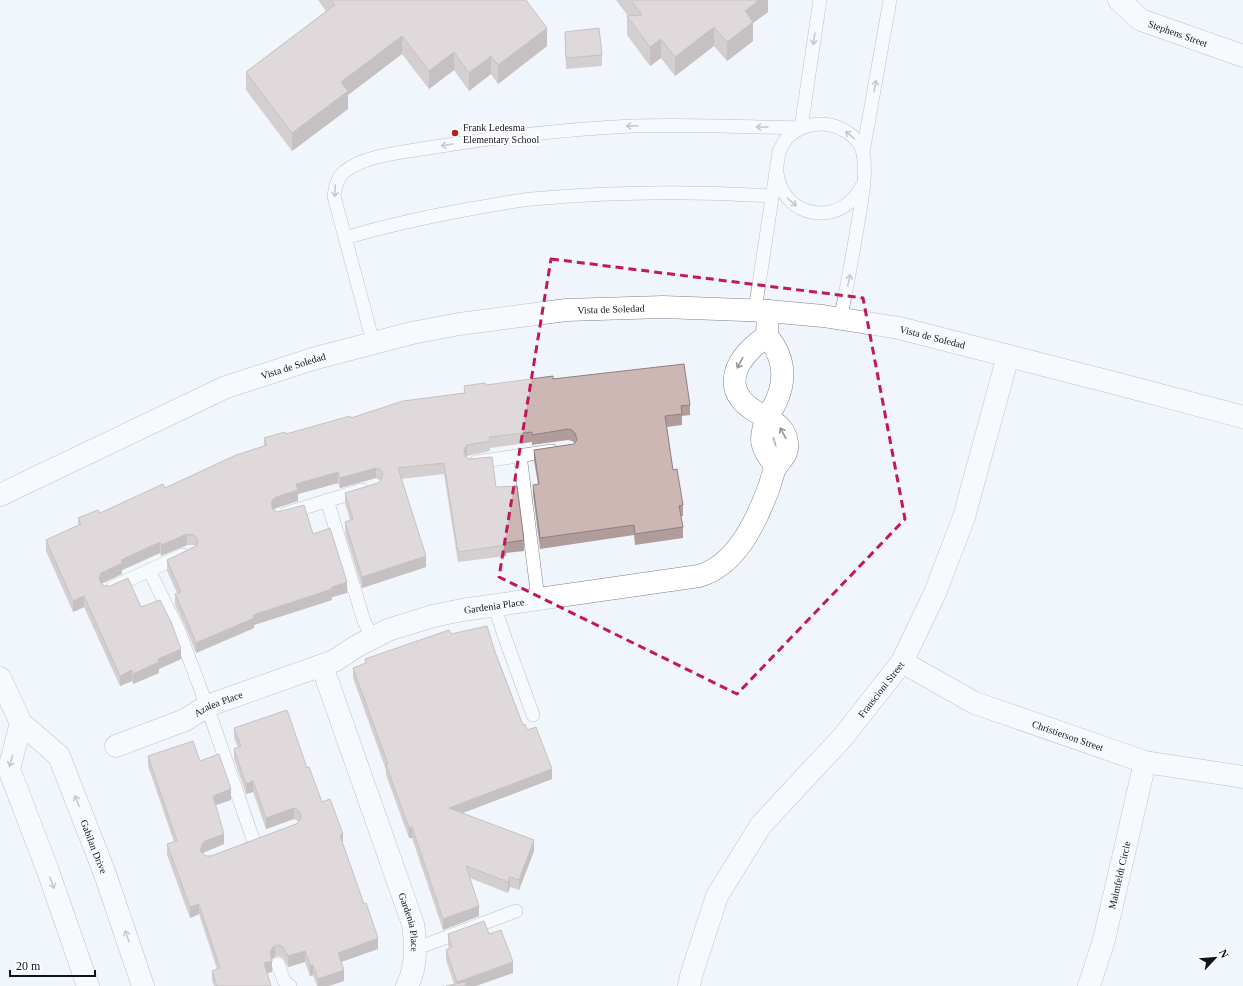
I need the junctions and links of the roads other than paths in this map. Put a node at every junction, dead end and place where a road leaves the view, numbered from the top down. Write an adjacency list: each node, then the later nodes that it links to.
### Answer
1 (820, 0): 5 (lane, one-way to 5)
2 (890, 0): 6 (lane, one-way to 2)
3 (1119, 0): 4 (street, Stephens Street)
4 (1243, 56)
5 (801, 128): 6 (lane, one-way to 5); 7 (lane); 10 (lane, one-way to 10)
6 (863, 152): 8 (lane)
7 (776, 168): 8 (lane, one-way to 8); 9 (lane)
8 (864, 183): 12 (lane, one-way to 8)
9 (772, 196): 10 (lane); 11 (lane)
10 (345, 238): 14 (lane)
11 (762, 310): 12 (street, Vista de Soledad); 13 (street); 14 (street, Vista de Soledad)
12 (840, 319): 15 (street, Vista de Soledad)
13 (767, 336): 16 (street); 16 (street, one-way to 16)
14 (373, 342): 22 (street, Vista de Soledad)
15 (1008, 356): 17 (street, Vista de Soledad); 31 (street, Franscioni Street)
16 (767, 417): 28 (street, Gardenia Place)
17 (1243, 417)
18 (562, 449): 19 (lane)
19 (520, 455): 20 (lane); 28 (lane)
20 (472, 462)
21 (375, 486): 23 (lane)
22 (0, 495)
23 (327, 500): 24 (lane); 30 (lane)
24 (279, 515)
25 (190, 552): 26 (lane)
26 (149, 570): 27 (lane); 34 (lane)
27 (107, 589)
28 (538, 599): 29 (street, Gardenia Place)
29 (494, 606): 30 (street, Gardenia Place); 35 (lane)
30 (372, 637): 32 (street, Gardenia Place)
31 (902, 662): 38 (street, Christierson Street); 50 (street, Franscioni Street)
32 (322, 666): 34 (street, Azalea Place); 44 (street, Gardenia Place)
33 (0, 678): 36 (street, Gabilan Drive)
34 (207, 706): 37 (street, Azalea Place); 41 (lane)
35 (533, 715)
36 (21, 723): 46 (street, one-way to 46); 47 (street, Gabilan Drive, one-way to 36)
37 (116, 746)
38 (1146, 762): 39 (street, Christierson Street); 51 (street, Malmfeldt Circle)
39 (1243, 778)
40 (267, 837): 41 (lane)
41 (254, 842): 42 (lane)
42 (241, 846)
43 (516, 911): 44 (lane)
44 (415, 949): 49 (street, Gardenia Place)
45 (278, 964): 48 (lane)
46 (88, 986)
47 (143, 986)
48 (290, 986)
49 (407, 986)
50 (689, 986)
51 (1089, 986)

